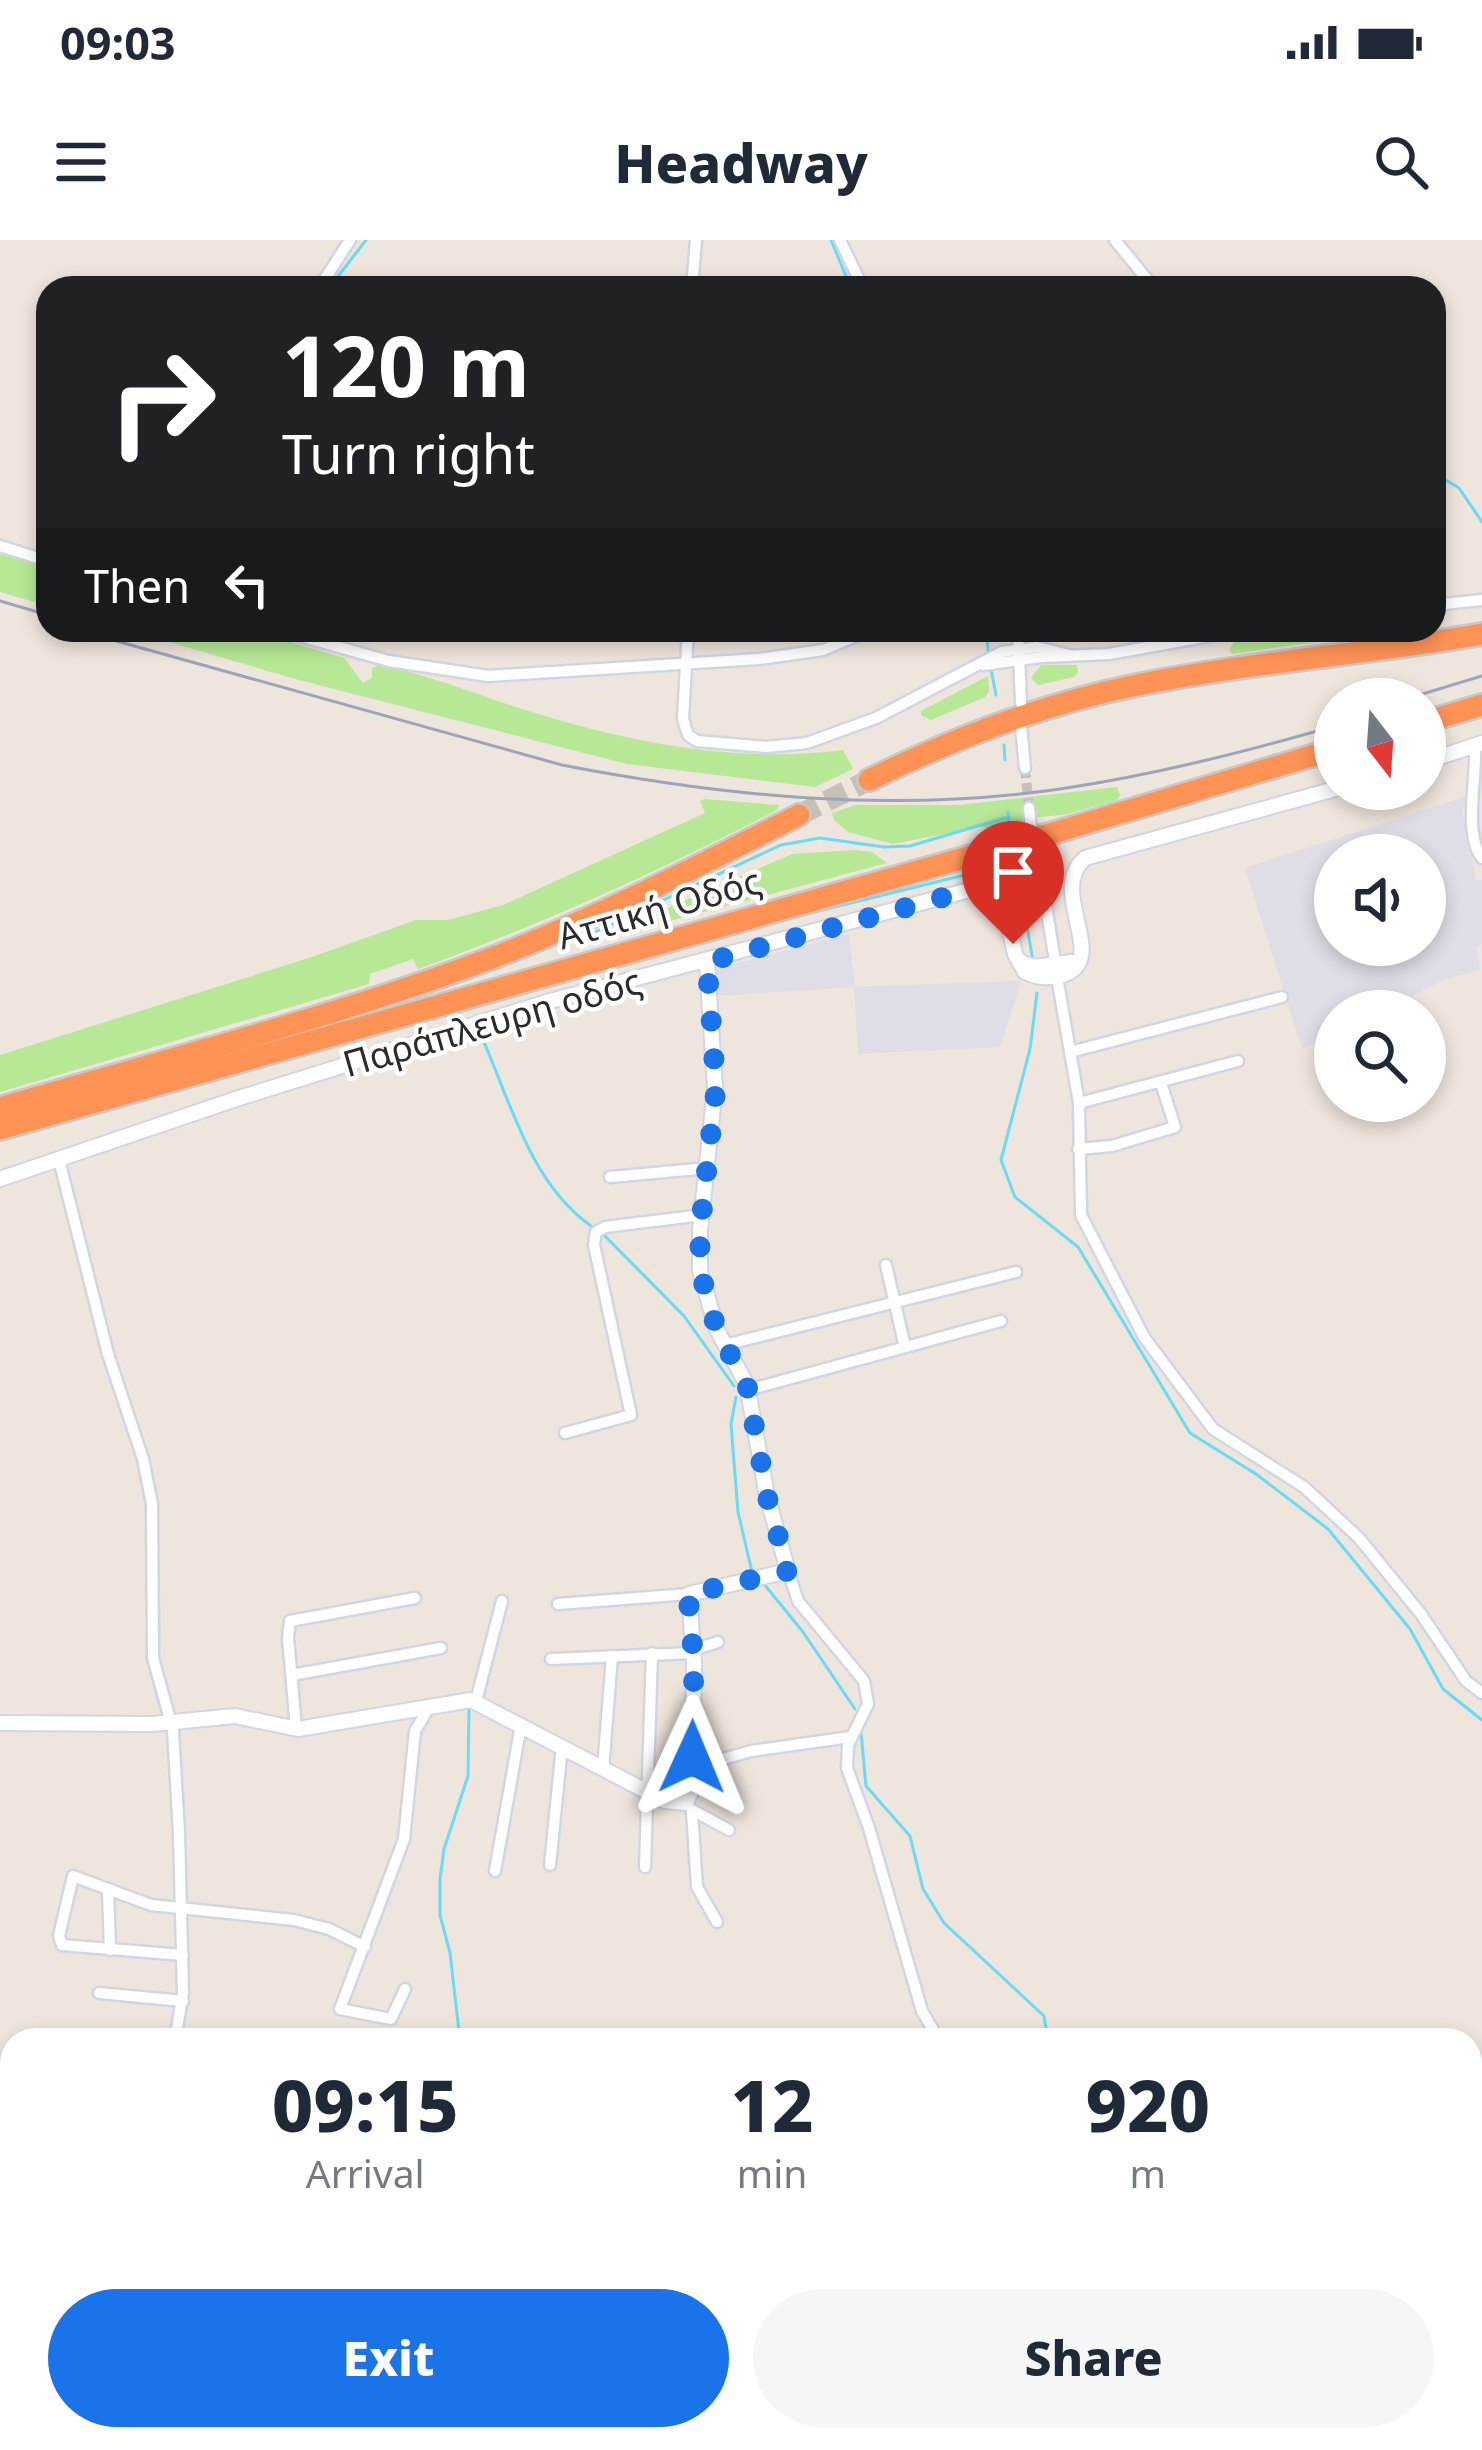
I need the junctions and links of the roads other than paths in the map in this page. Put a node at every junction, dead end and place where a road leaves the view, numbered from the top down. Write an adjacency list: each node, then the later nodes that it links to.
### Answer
1 (350, 240): 5 (street)
2 (696, 240): 6 (street)
3 (840, 240): 7 (street)
4 (1115, 240): 8 (street)
5 (328, 276)
6 (693, 276)
7 (856, 276)
8 (1144, 276)
9 (0, 546): 10 (street)
10 (36, 557)
11 (1482, 600): 12 (street)
12 (1446, 604)
13 (1482, 634): 14 (highway)
14 (1446, 639)
15 (321, 642): 22 (street)
16 (688, 642): 22 (street)
17 (842, 642): 22 (street)
18 (1018, 642): 21 (street)
19 (1176, 642): 21 (street)
20 (1428, 642): 31 (highway)
21 (1019, 654): 22 (street); 23 (street)
22 (688, 665)
23 (1021, 703)
24 (1482, 705): 25 (highway)
25 (1446, 716)
26 (1021, 727): 30 (street)
27 (1479, 744): 29 (street); 37 (street)
28 (1314, 755): 46 (highway, Αττική Οδός)
29 (1446, 755)
30 (1025, 768)
31 (869, 779)
32 (1314, 795): 39 (street)
33 (1030, 808): 35 (street)
34 (800, 814): 45 (highway, Αττική Οδός)
35 (1031, 828)
36 (1037, 851): 39 (street)
37 (1482, 858)
38 (707, 962): 39 (street, Παράπλευρη οδός); 48 (street, Παράπλευρη οδός); 49 (street)
39 (1056, 972): 41 (street)
40 (1282, 997): 41 (street)
41 (1070, 1052): 44 (street)
42 (1238, 1061): 43 (street)
43 (1161, 1083): 44 (street); 47 (street)
44 (1078, 1103): 47 (street)
45 (0, 1108)
46 (0, 1129)
47 (1078, 1149): 73 (street)
48 (59, 1160): 51 (street, Παράπλευρη οδός); 76 (street)
49 (708, 1168): 50 (street); 52 (street)
50 (610, 1178)
51 (0, 1179)
52 (703, 1215): 57 (street); 60 (street)
53 (886, 1265): 55 (street)
54 (1016, 1272): 55 (street)
55 (893, 1300): 57 (street); 58 (street)
56 (1001, 1321): 58 (street)
57 (725, 1345): 59 (street)
58 (905, 1347): 59 (street)
59 (748, 1390): 61 (street)
60 (566, 1433)
61 (788, 1571): 62 (street); 80 (street)
62 (688, 1594): 65 (street); 68 (street)
63 (415, 1598): 72 (street)
64 (502, 1601): 74 (street)
65 (558, 1604)
66 (718, 1642): 68 (street)
67 (441, 1648): 72 (street)
68 (693, 1651): 69 (street); 83 (street)
69 (652, 1653): 70 (street); 84 (street)
70 (612, 1656): 71 (street); 82 (street)
71 (551, 1659)
72 (292, 1675): 79 (street)
73 (1482, 1693)
74 (476, 1701): 75 (street); 78 (street)
75 (430, 1706): 79 (street); 95 (street)
76 (169, 1722): 77 (street); 79 (street); 91 (street)
77 (0, 1723)
78 (521, 1725): 81 (street); 89 (street)
79 (296, 1728)
80 (850, 1737): 83 (street); 102 (street)
81 (562, 1746): 82 (street); 87 (street)
82 (603, 1768): 84 (street)
83 (692, 1768): 85 (street)
84 (648, 1792): 85 (street); 88 (street)
85 (689, 1807): 86 (street); 94 (street)
86 (729, 1830)
87 (550, 1865)
88 (645, 1867)
89 (495, 1871)
90 (108, 1889): 92 (street); 96 (street); 96 (street)
91 (180, 1894): 92 (street); 93 (street)
92 (165, 1907): 93 (street)
93 (180, 1909): 95 (street); 97 (street)
94 (717, 1922)
95 (365, 1947): 98 (street)
96 (110, 1950): 97 (street)
97 (183, 1955): 100 (street)
98 (405, 1989)
99 (99, 1994): 100 (street)
100 (183, 2001): 101 (street)
101 (177, 2028)
102 (932, 2028)

